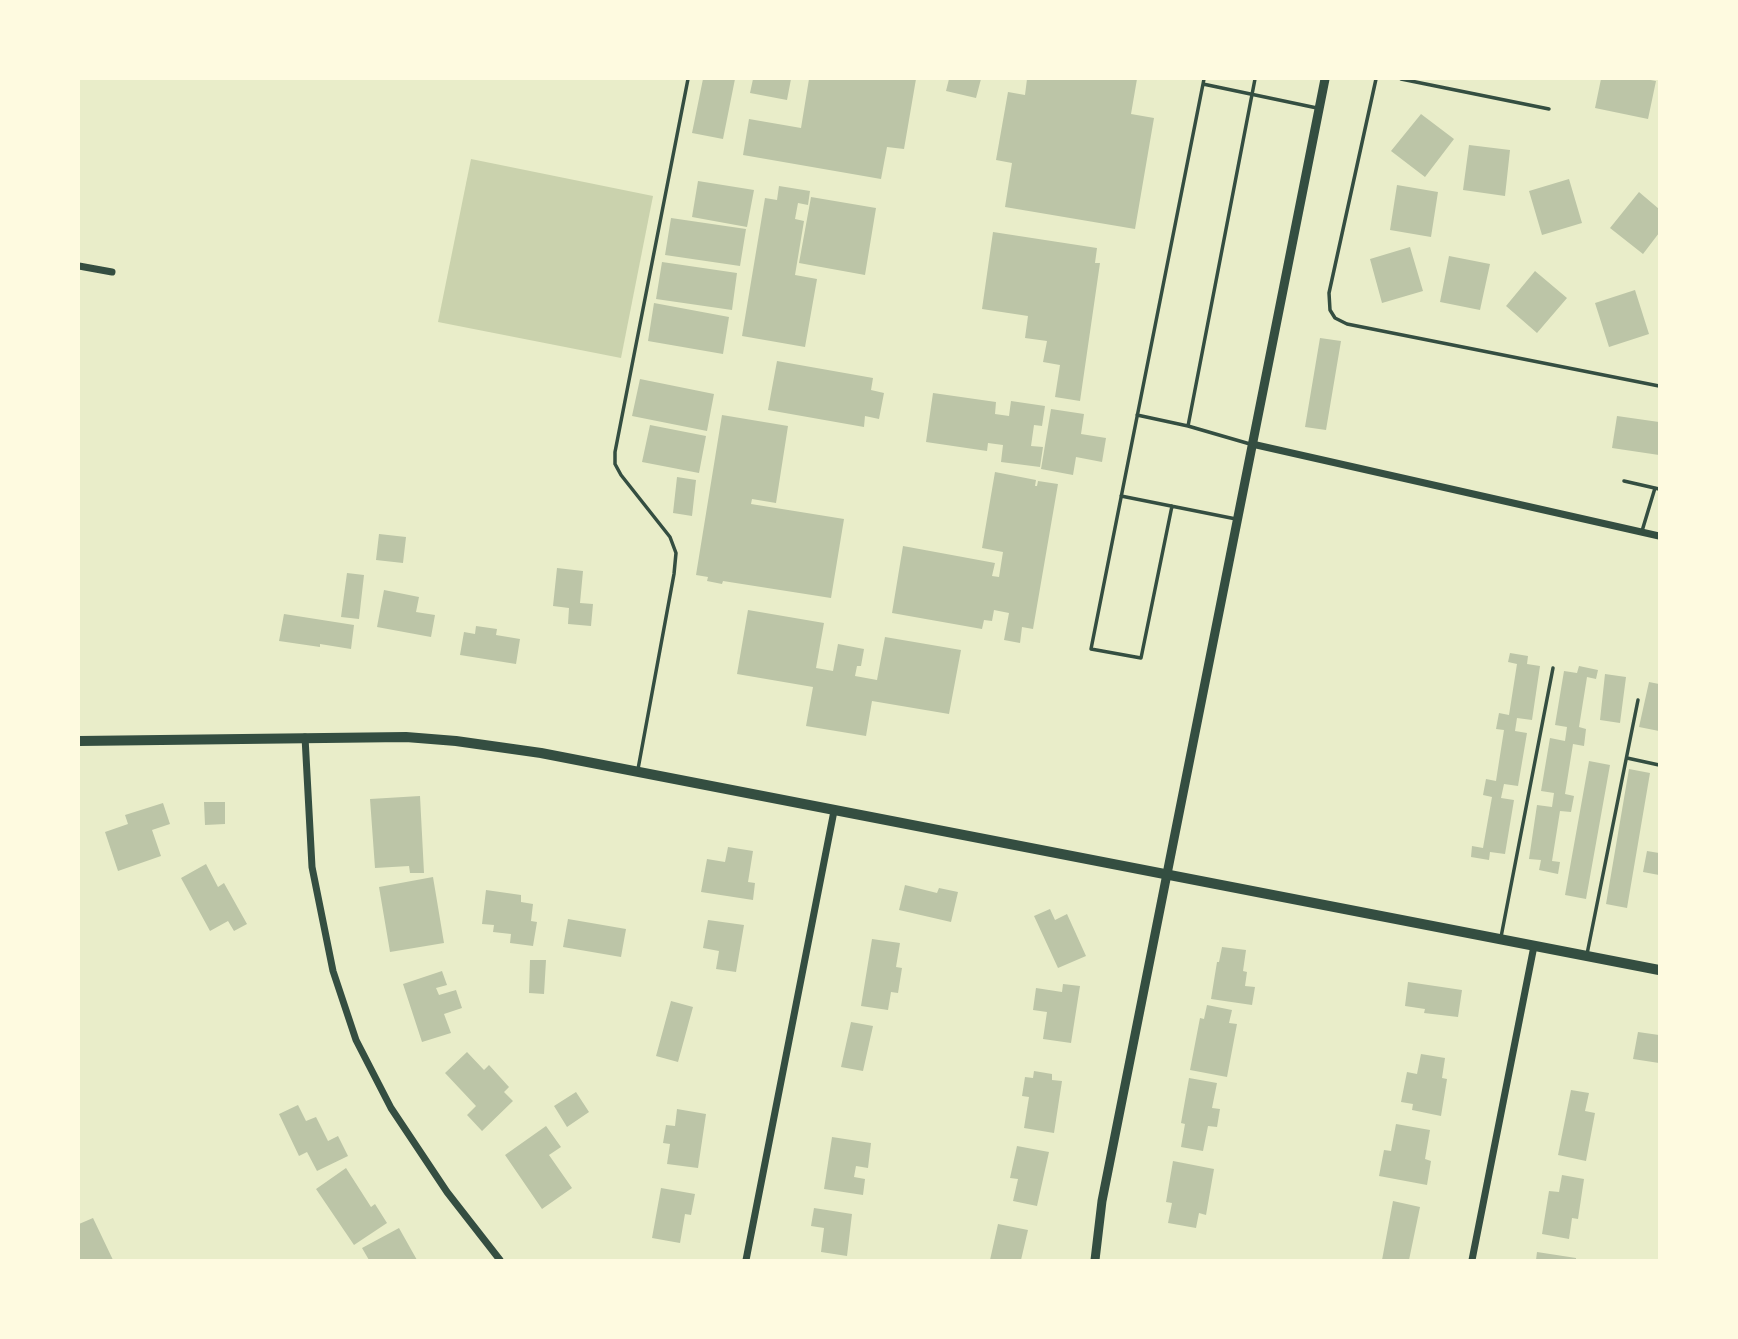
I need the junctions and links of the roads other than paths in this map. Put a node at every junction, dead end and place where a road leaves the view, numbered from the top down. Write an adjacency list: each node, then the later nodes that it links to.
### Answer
1 (688, 79): 29 (lane)
2 (1255, 79): 7 (lane)
3 (1325, 79): 8 (street)
4 (1376, 79): 12 (lane)
5 (1401, 79): 9 (lane)
6 (1203, 81): 7 (lane); 13 (lane)
7 (1252, 95): 8 (lane); 14 (lane)
8 (1319, 108): 15 (street)
9 (1549, 108)
10 (79, 266): 11 (street)
11 (112, 272)
12 (1659, 386)
13 (1137, 415): 14 (lane); 18 (lane)
14 (1188, 426): 15 (lane)
15 (1252, 444): 20 (street); 21 (street)
16 (1624, 481): 17 (lane)
17 (1657, 489): 21 (lane)
18 (1122, 496): 19 (lane); 19 (lane)
19 (1171, 506): 20 (lane)
20 (1236, 519): 31 (street)
21 (1642, 531): 22 (street)
22 (1659, 536)
23 (1553, 668): 32 (lane)
24 (1639, 701): 27 (lane)
25 (305, 737): 26 (main road); 29 (main road); 36 (street)
26 (79, 741)
27 (1627, 758): 28 (lane); 34 (lane)
28 (1659, 765)
29 (638, 771): 30 (main road)
30 (834, 811): 31 (main road); 37 (street)
31 (1167, 876): 32 (main road); 38 (street)
32 (1500, 939): 33 (main road)
33 (1534, 946): 34 (main road); 39 (street)
34 (1587, 956): 35 (main road)
35 (1659, 970)
36 (500, 1260)
37 (746, 1260)
38 (1095, 1260)
39 (1472, 1260)

